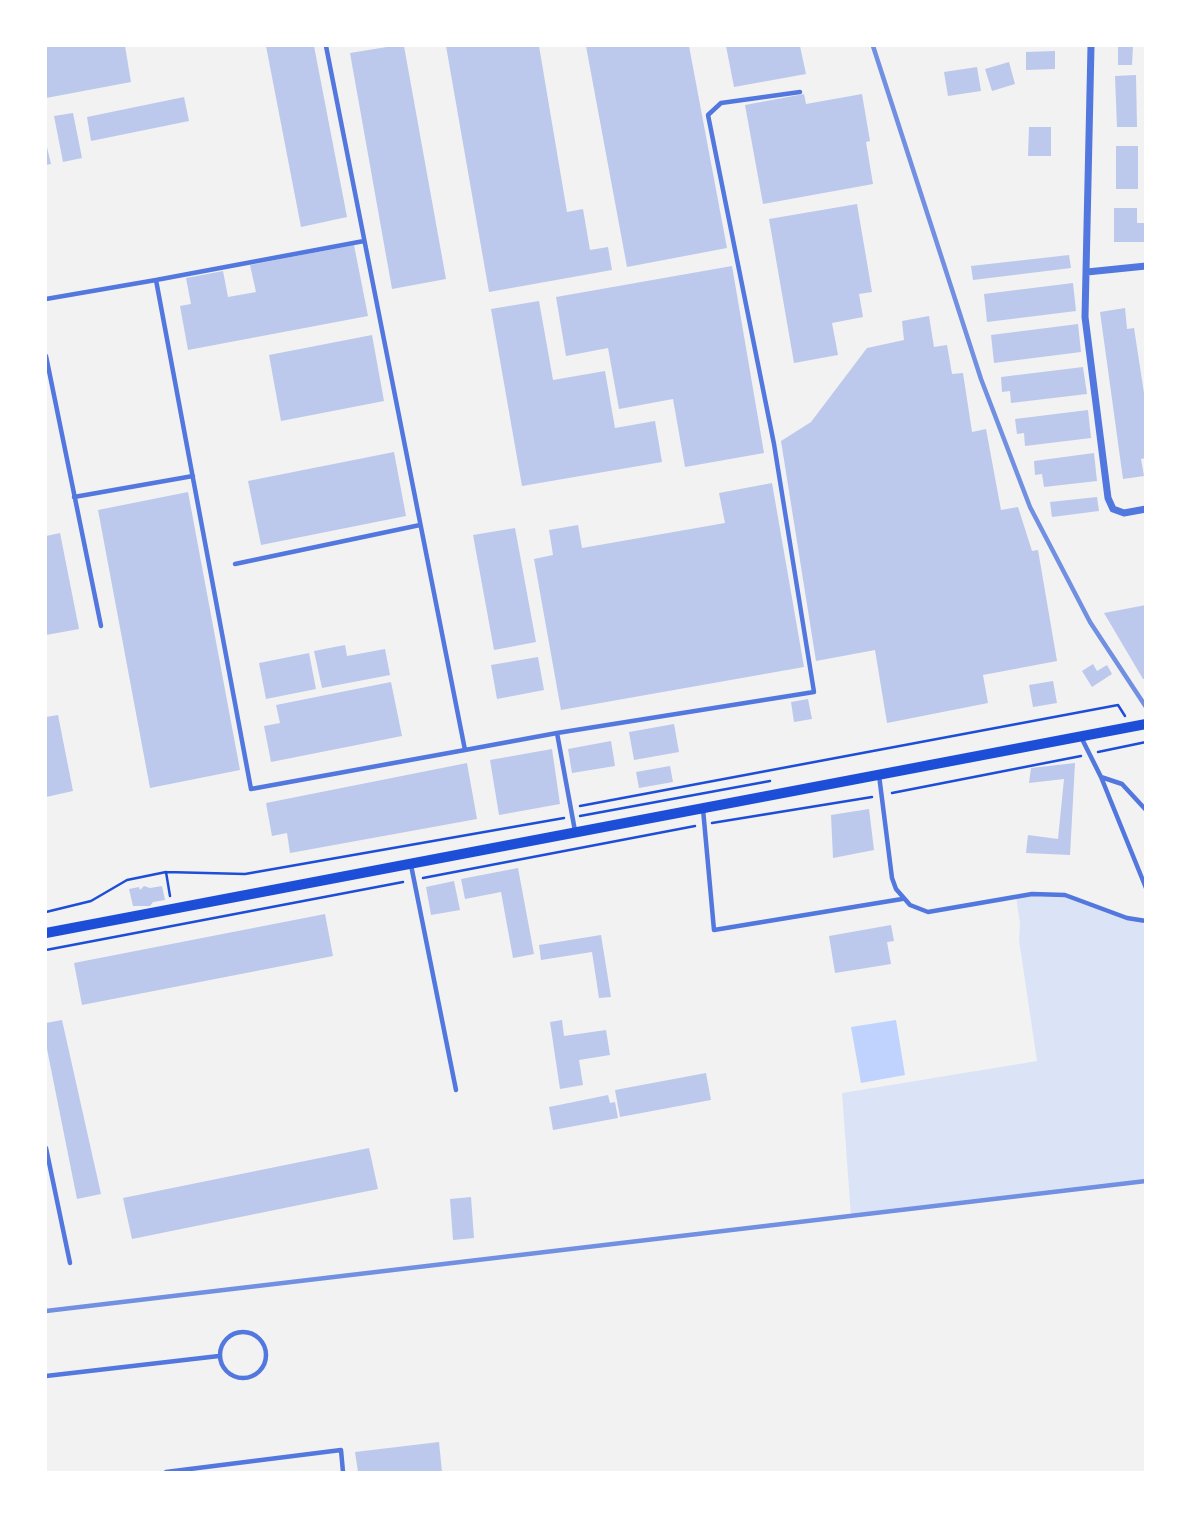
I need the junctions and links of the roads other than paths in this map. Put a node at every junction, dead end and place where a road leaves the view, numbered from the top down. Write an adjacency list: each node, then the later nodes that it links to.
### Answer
1 (326, 46): 4 (lane)
2 (1091, 46): 6 (street)
3 (800, 92): 17 (lane)
4 (364, 241): 7 (lane); 13 (lane)
5 (1146, 266): 6 (street)
6 (1087, 272): 12 (street)
7 (156, 280): 8 (lane); 10 (lane)
8 (46, 299)
9 (46, 356): 11 (lane)
10 (193, 476): 11 (lane); 19 (lane)
11 (74, 497): 15 (lane)
12 (1146, 509)
13 (420, 525): 14 (lane); 19 (lane)
14 (235, 564)
15 (101, 626)
16 (1146, 724): 18 (main road)
17 (557, 733): 19 (lane); 24 (lane)
18 (1081, 737): 20 (main road); 21 (lane)
19 (465, 750)
20 (878, 774): 22 (main road); 27 (lane)
21 (1101, 777): 23 (lane); 26 (lane)
22 (703, 808): 24 (main road); 27 (lane)
23 (1146, 810)
24 (575, 832): 25 (main road)
25 (411, 864): 29 (main road); 30 (lane)
26 (1146, 888)
27 (903, 899): 28 (lane)
28 (1146, 921)
29 (46, 933)
30 (456, 1090)
31 (46, 1148): 32 (lane)
32 (70, 1263)
33 (219, 1356): 33 (lane); 34 (lane)
34 (46, 1376)
35 (166, 1472): 36 (lane)
36 (343, 1472)

